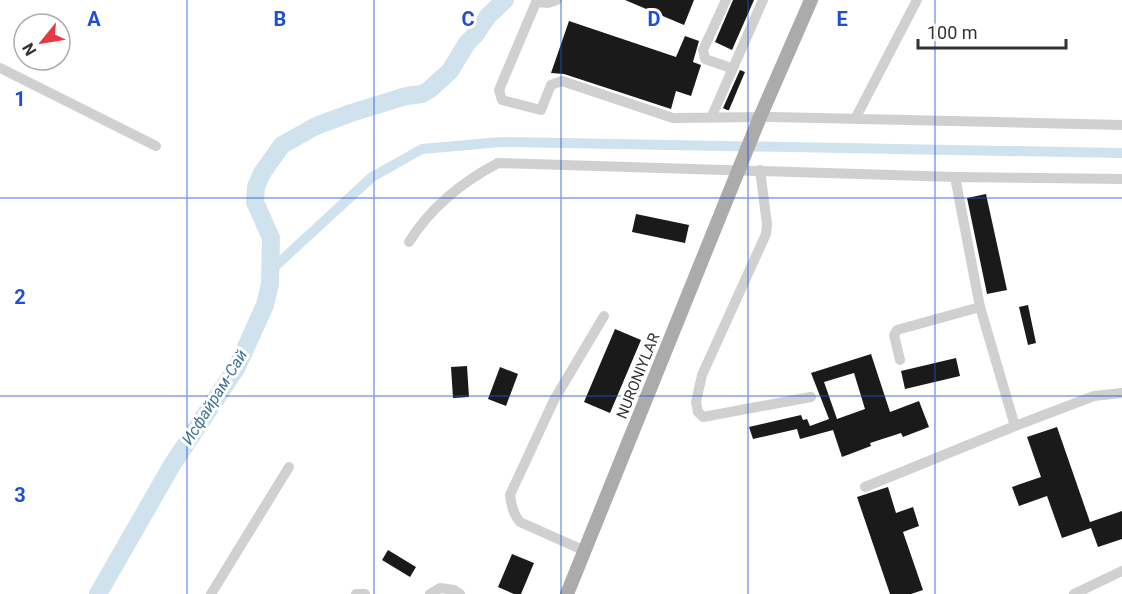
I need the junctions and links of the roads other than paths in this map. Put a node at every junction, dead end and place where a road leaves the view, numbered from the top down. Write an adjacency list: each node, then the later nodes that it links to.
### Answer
1 (557, 0): 6 (street)
2 (726, 0): 8 (street)
3 (763, 0): 8 (street)
4 (811, 0): 9 (main road, NURONIYLAR)
5 (917, 0): 11 (street)
6 (536, 1): 10 (street)
7 (0, 68): 13 (street)
8 (731, 68): 10 (street)
9 (760, 117): 10 (street); 11 (street); 14 (main road, NURONIYLAR)
10 (711, 118)
11 (855, 119): 12 (street)
12 (1122, 125)
13 (156, 146)
14 (739, 170): 15 (street); 18 (street); 27 (main road, NURONIYLAR)
15 (760, 170): 16 (street); 23 (street)
16 (955, 177): 17 (street); 19 (street)
17 (1122, 180)
18 (409, 242)
19 (980, 307): 21 (street); 24 (street)
20 (604, 316): 27 (street)
21 (900, 360)
22 (1122, 393): 24 (street)
23 (811, 397)
24 (1015, 426): 26 (street)
25 (290, 467): 29 (street)
26 (865, 487)
27 (585, 551): 34 (main road, NURONIYLAR)
28 (1122, 571): 35 (street)
29 (211, 594)
30 (356, 594): 31 (street)
31 (365, 594)
32 (430, 594): 33 (street)
33 (460, 594)
34 (567, 594)
35 (1074, 594)

